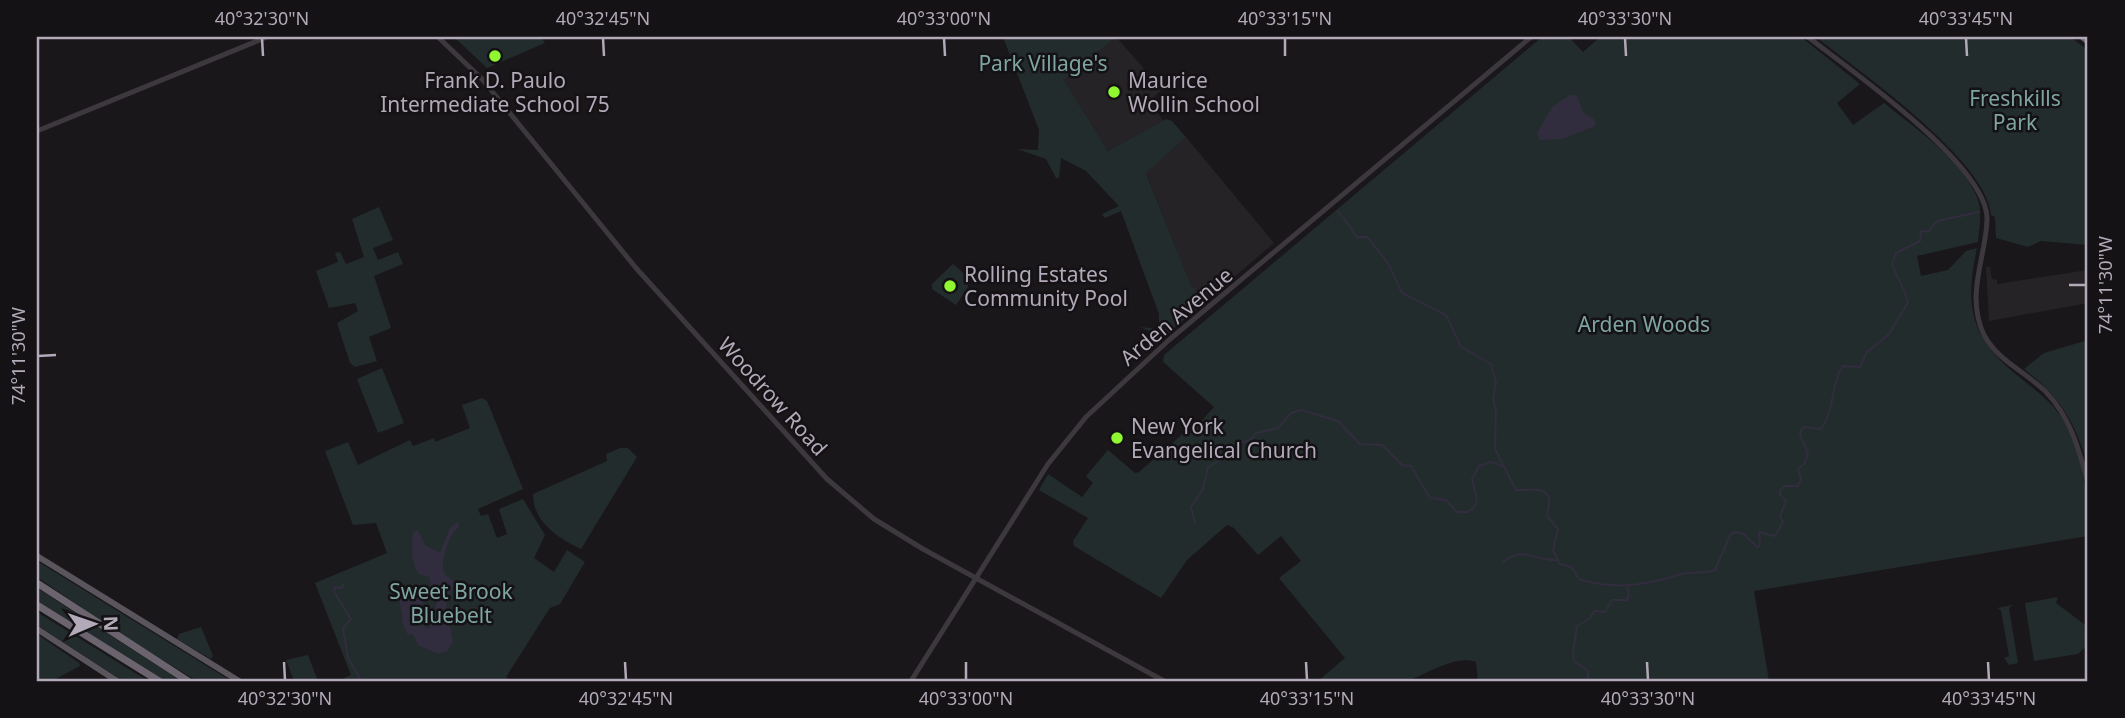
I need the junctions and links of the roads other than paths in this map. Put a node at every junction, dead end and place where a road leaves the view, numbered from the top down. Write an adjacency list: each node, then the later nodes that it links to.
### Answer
1 (267, 37): 7 (street)
2 (438, 37): 10 (street, Woodrow Road)
3 (1531, 37): 10 (street, Arden Avenue)
4 (1808, 37): 8 (street)
5 (2083, 37): 6 (highway)
6 (2088, 41)
7 (37, 131)
8 (2088, 483)
9 (37, 556): 17 (main road)
10 (975, 579): 18 (street, Arden Avenue); 19 (street, Woodrow Road)
11 (37, 583): 16 (highway)
12 (37, 605): 15 (highway)
13 (37, 629): 14 (main road)
14 (117, 681)
15 (159, 681)
16 (188, 681)
17 (239, 681)
18 (911, 681)
19 (1164, 681)

